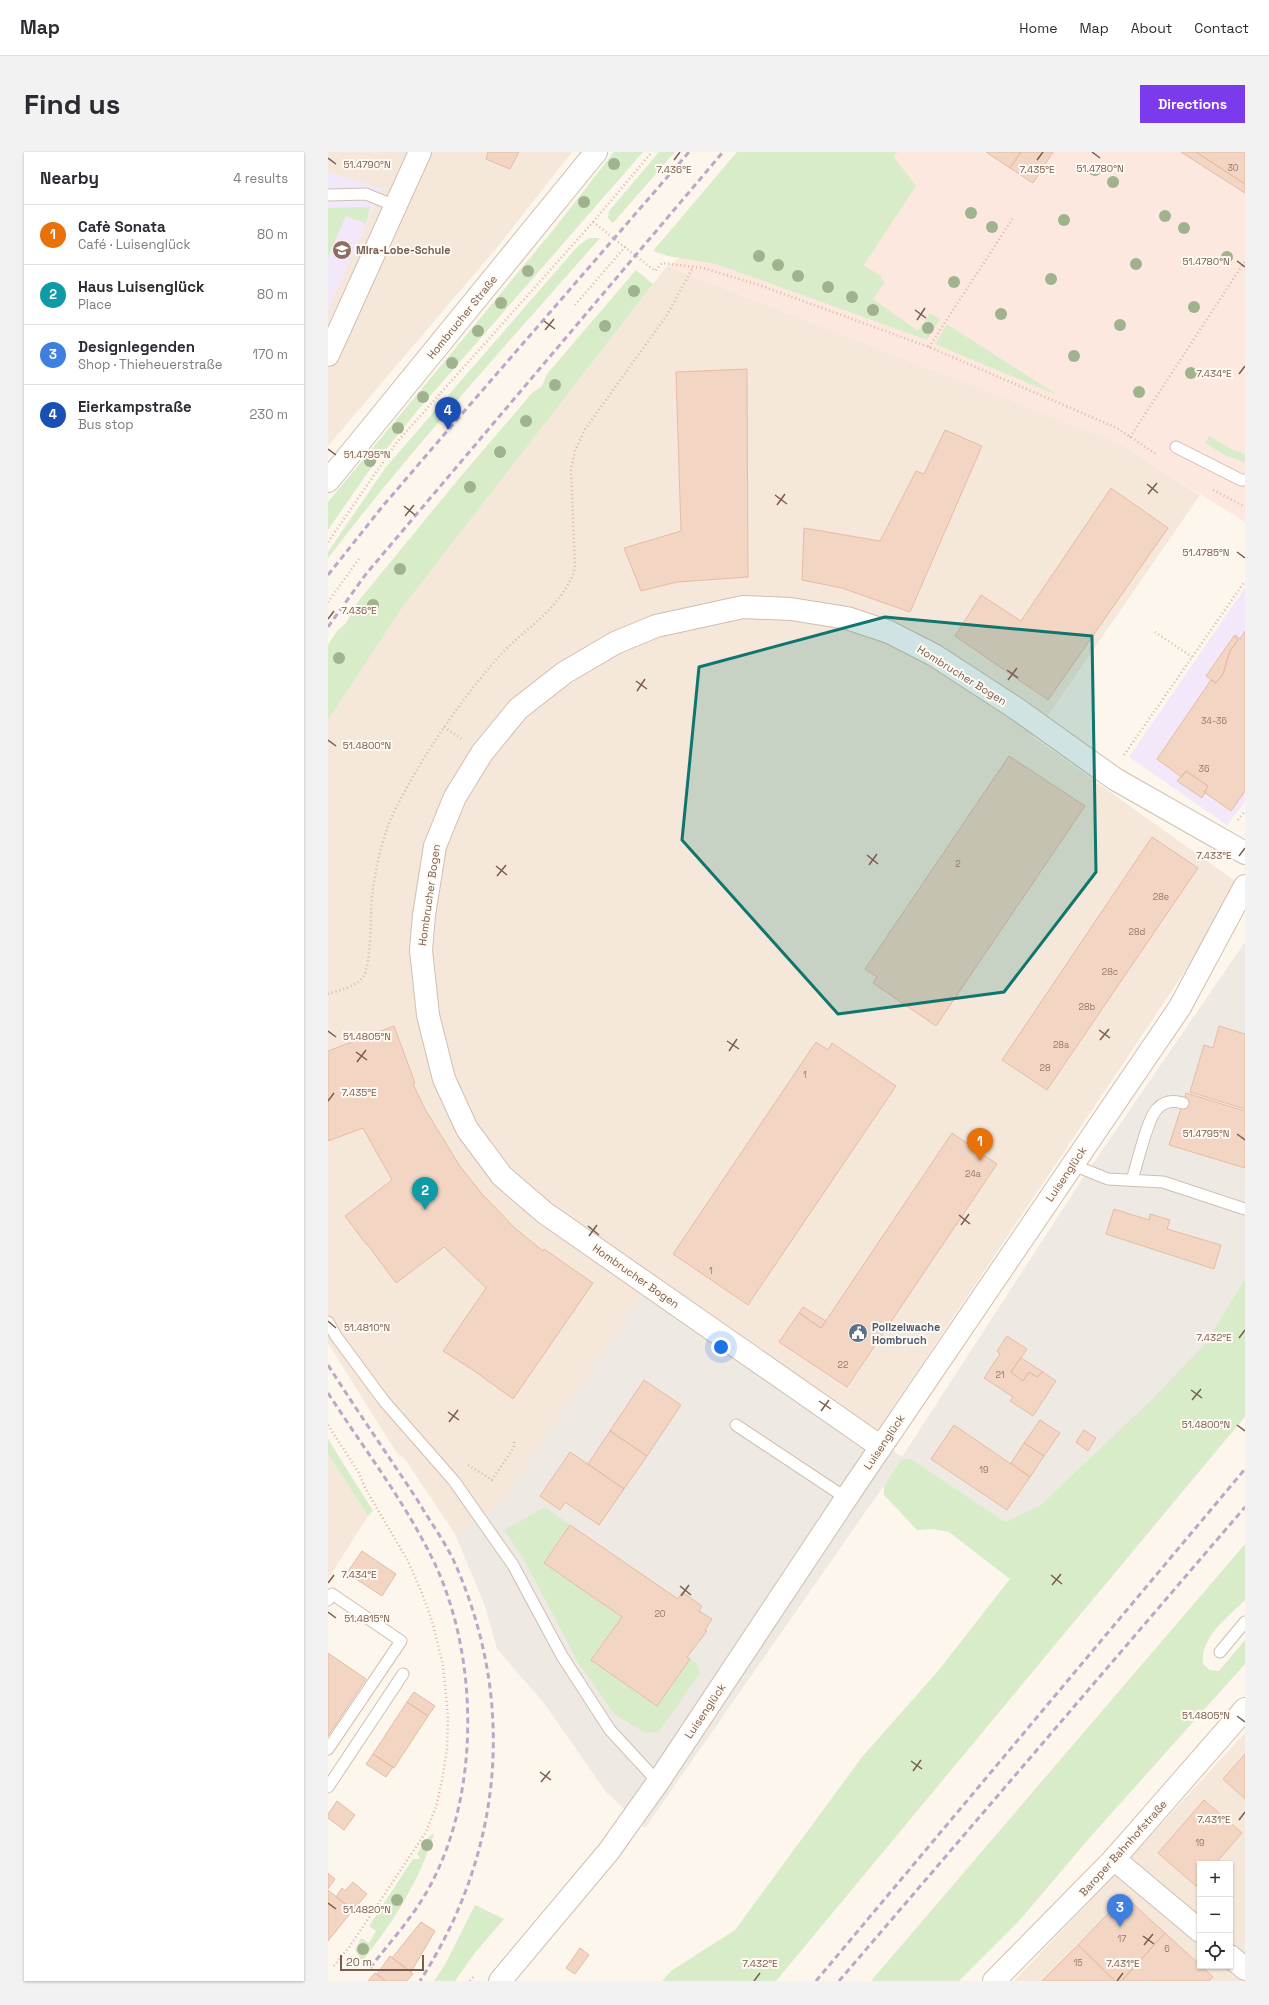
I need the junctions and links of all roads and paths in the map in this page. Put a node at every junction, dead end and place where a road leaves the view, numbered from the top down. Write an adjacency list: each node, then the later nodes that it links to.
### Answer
1 (420, 152): 5 (street)
2 (596, 152): 18 (street, Hombrucher Straße)
3 (652, 152): 7 (path)
4 (328, 195): 5 (lane)
5 (395, 206): 12 (street)
6 (1013, 218): 13 (path)
7 (593, 222): 8 (path); 19 (path)
8 (624, 247): 10 (path); 11 (path)
9 (1245, 261): 15 (path)
10 (694, 267): 13 (path); 28 (path)
11 (575, 304)
12 (333, 331): 14 (street)
13 (930, 347): 15 (path)
14 (328, 355)
15 (1130, 437): 16 (path)
16 (1176, 447): 17 (lane)
17 (1245, 480)
18 (328, 481)
19 (328, 542)
20 (359, 559): 22 (path)
21 (1245, 581): 24 (path)
22 (328, 602)
23 (1155, 632): 24 (path)
24 (1192, 657): 25 (path)
25 (1123, 757)
26 (1245, 853): 36 (street, Hombrucher Bogen)
27 (1245, 886): 30 (street, Luisenglück)
28 (328, 994)
29 (1183, 1103): 31 (lane)
30 (1072, 1165): 31 (lane); 36 (street, Luisenglück)
31 (1132, 1180): 32 (lane)
32 (1245, 1209)
33 (328, 1322): 37 (lane)
34 (736, 1425): 38 (lane)
35 (514, 1440): 37 (path)
36 (880, 1447): 38 (street, Luisenglück)
37 (429, 1452): 45 (lane)
38 (846, 1498): 45 (street, Luisenglück)
39 (328, 1600): 44 (lane)
40 (1245, 1622): 41 (lane)
41 (1220, 1652)
42 (403, 1674): 46 (lane)
43 (1245, 1708): 47 (street, Baroper Bahnhofstraße)
44 (328, 1749)
45 (658, 1782): 51 (street, Luisenglück)
46 (328, 1787)
47 (1114, 1859): 48 (street); 52 (street, Baroper Bahnhofstraße)
48 (1197, 1928)
49 (1233, 1958): 50 (street)
50 (1245, 1968)
51 (500, 1981)
52 (994, 1981)

